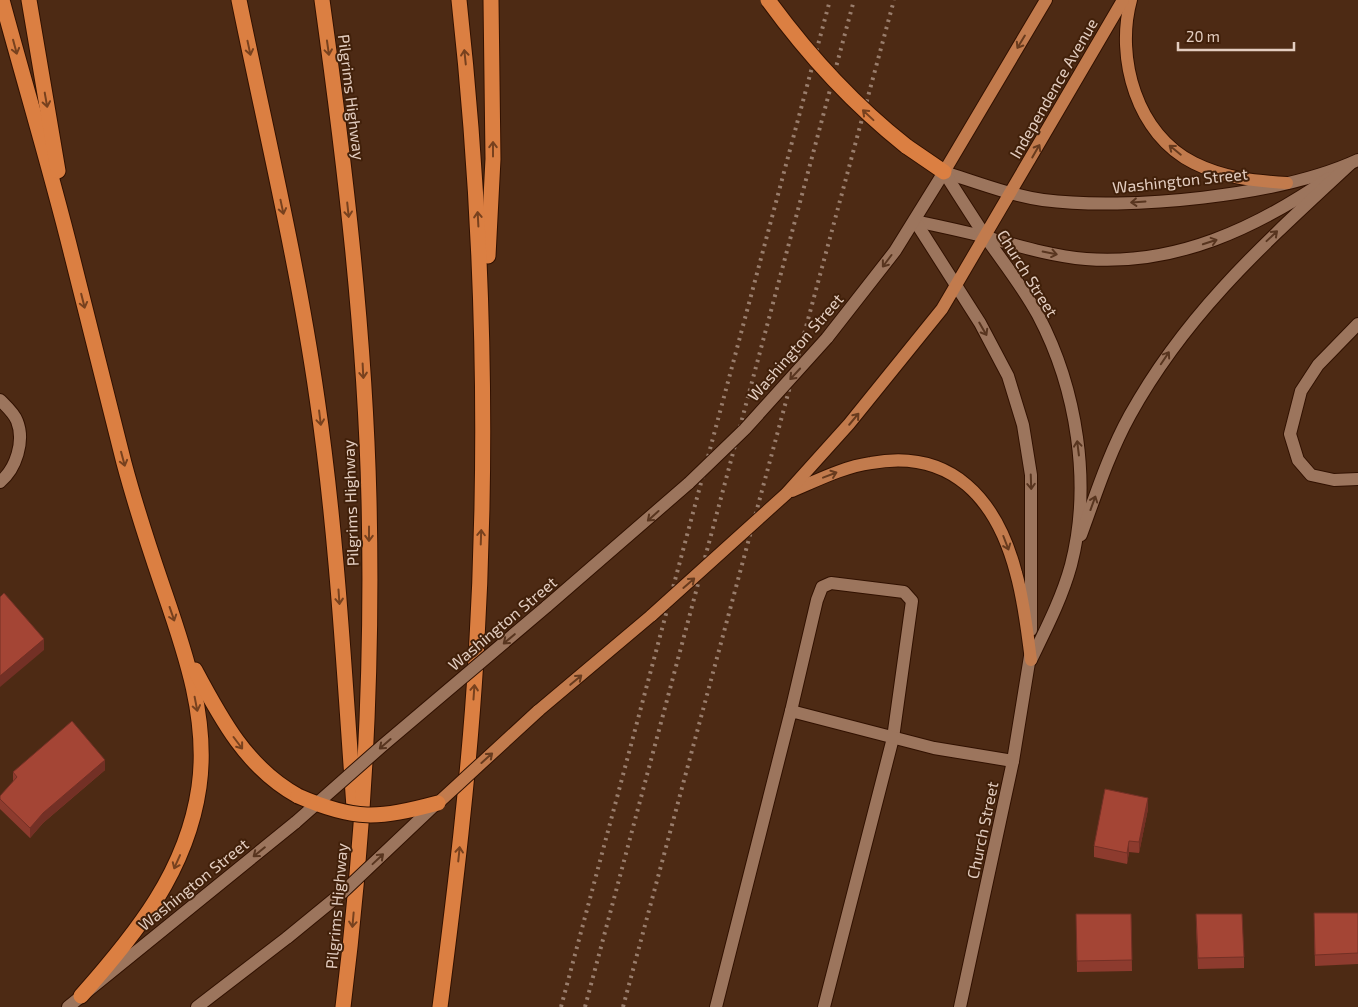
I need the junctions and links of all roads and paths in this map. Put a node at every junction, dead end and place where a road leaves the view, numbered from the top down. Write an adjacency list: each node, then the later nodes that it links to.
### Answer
1 (2, 0): 17 (highway, one-way to 17)
2 (29, 0): 17 (highway, one-way to 17)
3 (239, 0): 33 (highway, one-way to 33)
4 (322, 0): 33 (highway, Pilgrims Highway, one-way to 33)
5 (459, 0): 20 (highway, one-way to 5)
6 (491, 0): 20 (highway, one-way to 6)
7 (768, 0): 12 (highway, one-way to 7, bridge)
8 (1046, 0): 12 (main road, one-way to 12)
9 (1123, 0): 14 (main road, Independence Avenue, one-way to 9)
10 (1131, 0): 13 (main road, one-way to 10)
11 (1354, 162): 13 (main road, Washington Street); 16 (main road, one-way to 11); 25 (main road, one-way to 11)
12 (944, 172): 14 (main road, Washington Street); 15 (main road, Washington Street); 16 (main road, Church Street)
13 (1287, 183): 14 (main road, Washington Street, one-way to 14)
14 (1011, 193): 16 (main road)
15 (915, 221): 16 (main road); 18 (main road, Church Street); 32 (main road, Washington Street, one-way to 32, bridge)
16 (986, 237): 18 (main road); 25 (main road, Church Street, one-way to 16)
17 (72, 254): 26 (highway, one-way to 26)
18 (956, 288): 24 (main road, one-way to 18); 27 (main road, Church Street, one-way to 27)
19 (1358, 324): 22 (main road)
20 (482, 373): 38 (highway, one-way to 20)
21 (0, 400): 23 (main road)
22 (1358, 479)
23 (0, 482)
24 (786, 494): 27 (main road, one-way to 27); 31 (main road, one-way to 24, bridge)
25 (1070, 566): 27 (main road, Church Street)
26 (181, 639): 32 (highway, one-way to 32, bridge); 34 (highway, one-way to 34)
27 (1031, 660): 30 (main road, Church Street)
28 (791, 711): 29 (main road); 29 (main road); 39 (main road)
29 (893, 738): 30 (main road); 40 (main road)
30 (1013, 761): 41 (main road, Church Street)
31 (438, 803): 32 (highway, bridge); 36 (main road, one-way to 31, bridge)
32 (316, 804): 34 (main road, Washington Street, one-way to 34, bridge)
33 (358, 860): 37 (highway, Pilgrims Highway, one-way to 37)
34 (81, 996): 35 (main road, Washington Street)
35 (68, 1007)
36 (197, 1007)
37 (343, 1007)
38 (440, 1007)
39 (716, 1007)
40 (824, 1007)
41 (960, 1007)

